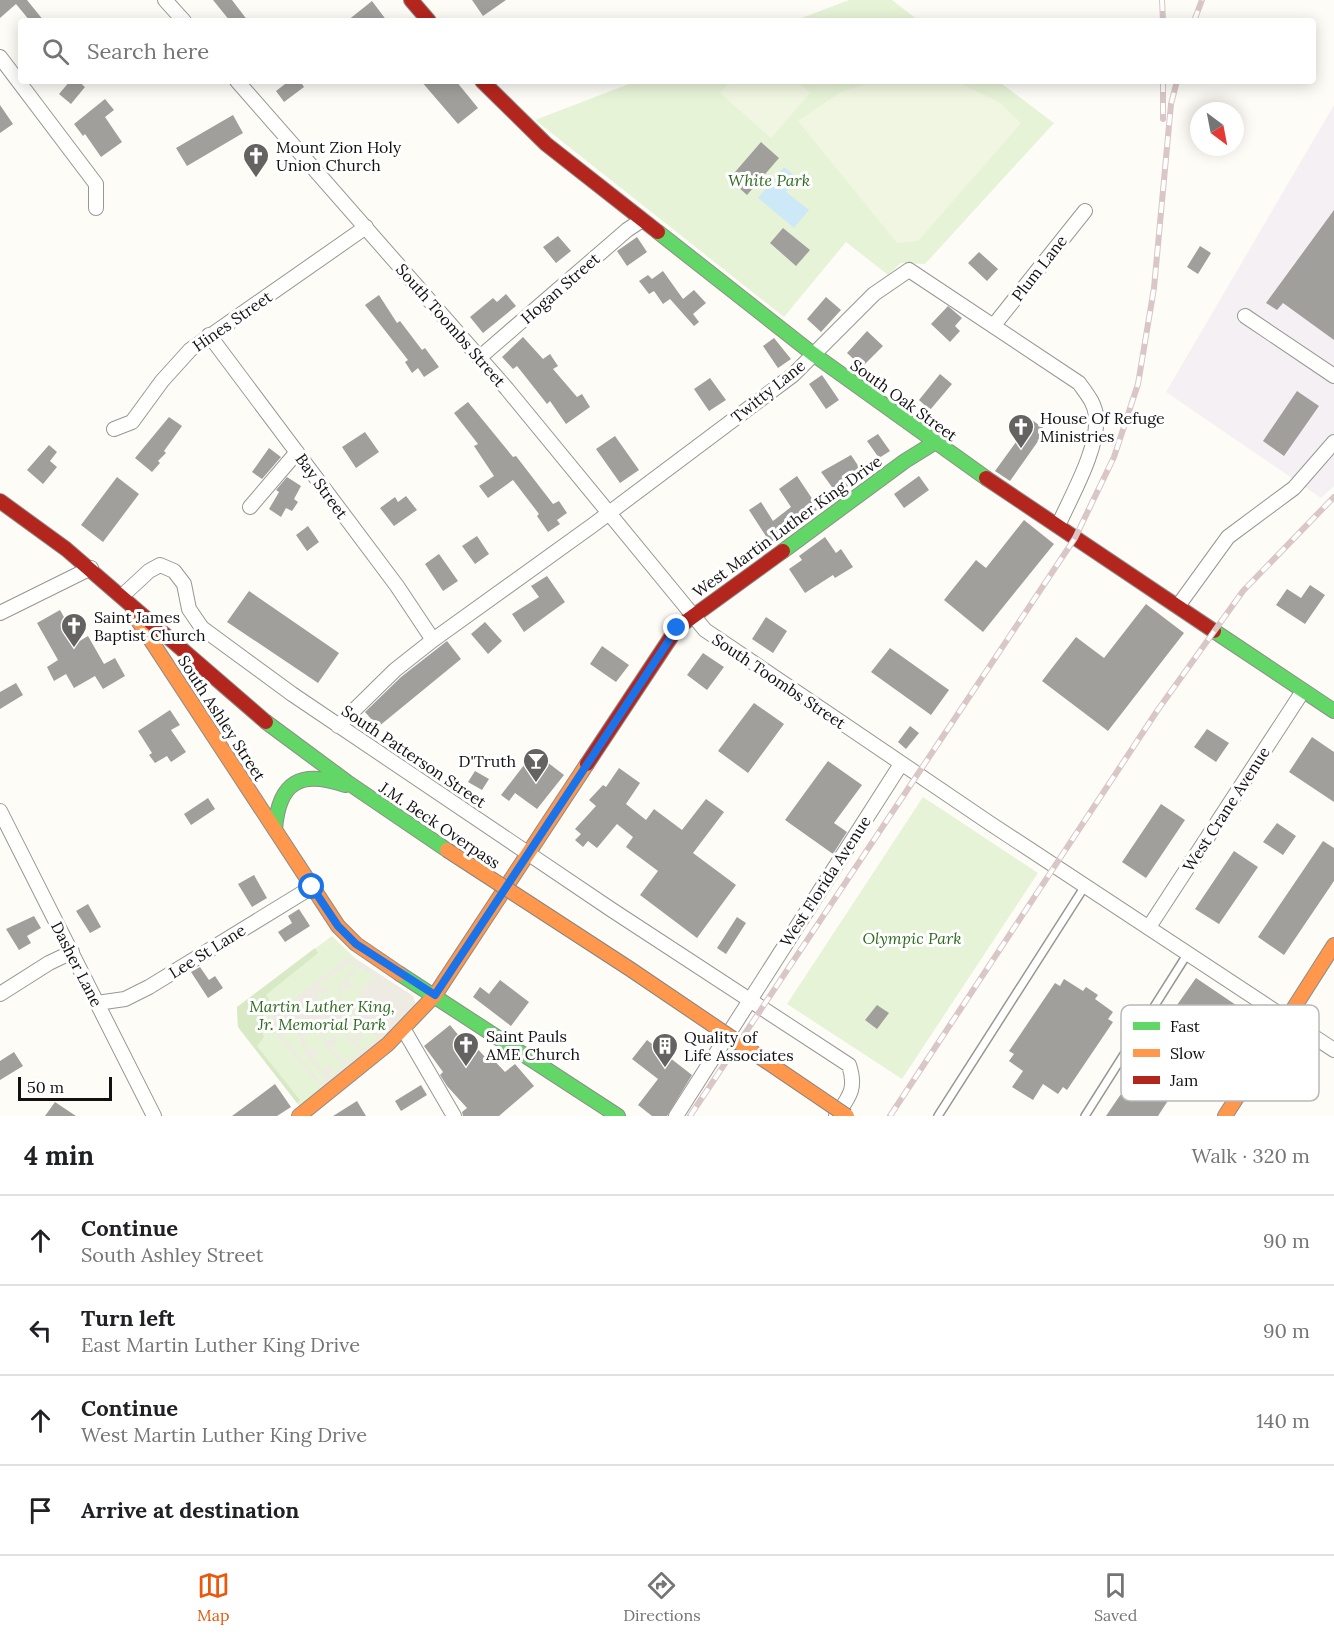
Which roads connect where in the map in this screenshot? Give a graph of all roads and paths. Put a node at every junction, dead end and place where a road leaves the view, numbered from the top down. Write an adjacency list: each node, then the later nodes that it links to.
1 (165, 0): 3 (street)
2 (411, 0): 4 (main road)
3 (181, 18)
4 (426, 18)
5 (0, 57): 6 (street)
6 (18, 81)
7 (20, 84): 10 (street)
8 (240, 84): 13 (street, South Toombs Street)
9 (485, 84): 12 (main road, South Oak Street)
10 (96, 208)
11 (1085, 211): 15 (street, Plum Lane)
12 (642, 220): 17 (main road, South Oak Street); 18 (street, Hogan Street)
13 (366, 227): 16 (street, Hines Street); 18 (street, South Toombs Street)
14 (1245, 316): 19 (street)
15 (994, 325): 17 (street, Twitty Lane); 27 (street, Twitty Lane)
16 (209, 335): 20 (street, Hines Street); 23 (street, Bay Street)
17 (813, 354): 22 (main road, South Oak Street); 26 (street, Twitty Lane)
18 (479, 358): 26 (street, South Toombs Street)
19 (1334, 376)
20 (114, 429)
21 (1334, 442): 30 (street)
22 (934, 443): 27 (main road, South Oak Street); 32 (main road, West Martin Luther King Drive)
23 (297, 452): 25 (street); 33 (street, Bay Street)
24 (0, 501): 28 (main road)
25 (250, 507)
26 (610, 512): 32 (street, South Toombs Street); 33 (street, Twitty Lane)
27 (1058, 526): 30 (main road, South Oak Street)
28 (91, 568): 29 (main road); 31 (street)
29 (122, 596): 36 (street, South Patterson Street); 38 (main road, J.M. Beck Overpass); 40 (main road, South Ashley Street)
30 (1178, 606): 34 (main road, South Oak Street)
31 (0, 613)
32 (692, 615): 37 (street, South Toombs Street); 41 (main road, West Martin Luther King Drive)
33 (433, 640): 36 (street, Twitty Lane)
34 (1303, 691): 35 (main road, South Oak Street); 44 (street, West Crane Avenue)
35 (1334, 711)
36 (338, 726): 41 (street, South Patterson Street)
37 (902, 764): 42 (street, South Toombs Street); 50 (street, West Florida Avenue)
38 (358, 790): 40 (main road, South Ashley Street); 66 (main road, J.M. Beck Overpass, bridge)
39 (0, 811): 46 (street, Dasher Lane)
40 (275, 829): 43 (main road, South Ashley Street)
41 (527, 854): 49 (main road, West Martin Luther King Drive); 50 (street, South Patterson Street)
42 (1085, 886): 44 (street, South Toombs Street); 67 (lane)
43 (312, 887): 49 (main road, South Ashley Street); 51 (street, Lee St Lane)
44 (1149, 927): 47 (street, South Toombs Street)
45 (1334, 945): 54 (main road)
46 (72, 952): 48 (street); 51 (street, Dasher Lane)
47 (1188, 953): 52 (lane); 53 (street, South Toombs Street)
48 (0, 994)
49 (435, 995): 55 (main road, West Martin Luther King Drive); 63 (main road, South Ashley Street)
50 (749, 999): 64 (street, West Florida Avenue); 65 (street, South Patterson Street)
51 (97, 1003): 60 (street, Dasher Lane)
52 (1155, 1005)
53 (1268, 1005)
54 (1295, 1005)
55 (404, 1030): 61 (main road, West Martin Luther King Drive); 62 (street)
56 (1319, 1039): 57 (street, South Toombs Street)
57 (1334, 1050)
58 (1121, 1059): 68 (lane)
59 (1234, 1101): 69 (main road)
60 (154, 1116)
61 (299, 1116)
62 (454, 1116)
63 (618, 1116)
64 (676, 1116)
65 (836, 1116)
66 (847, 1116)
67 (938, 1116)
68 (1085, 1116)
69 (1225, 1116)

